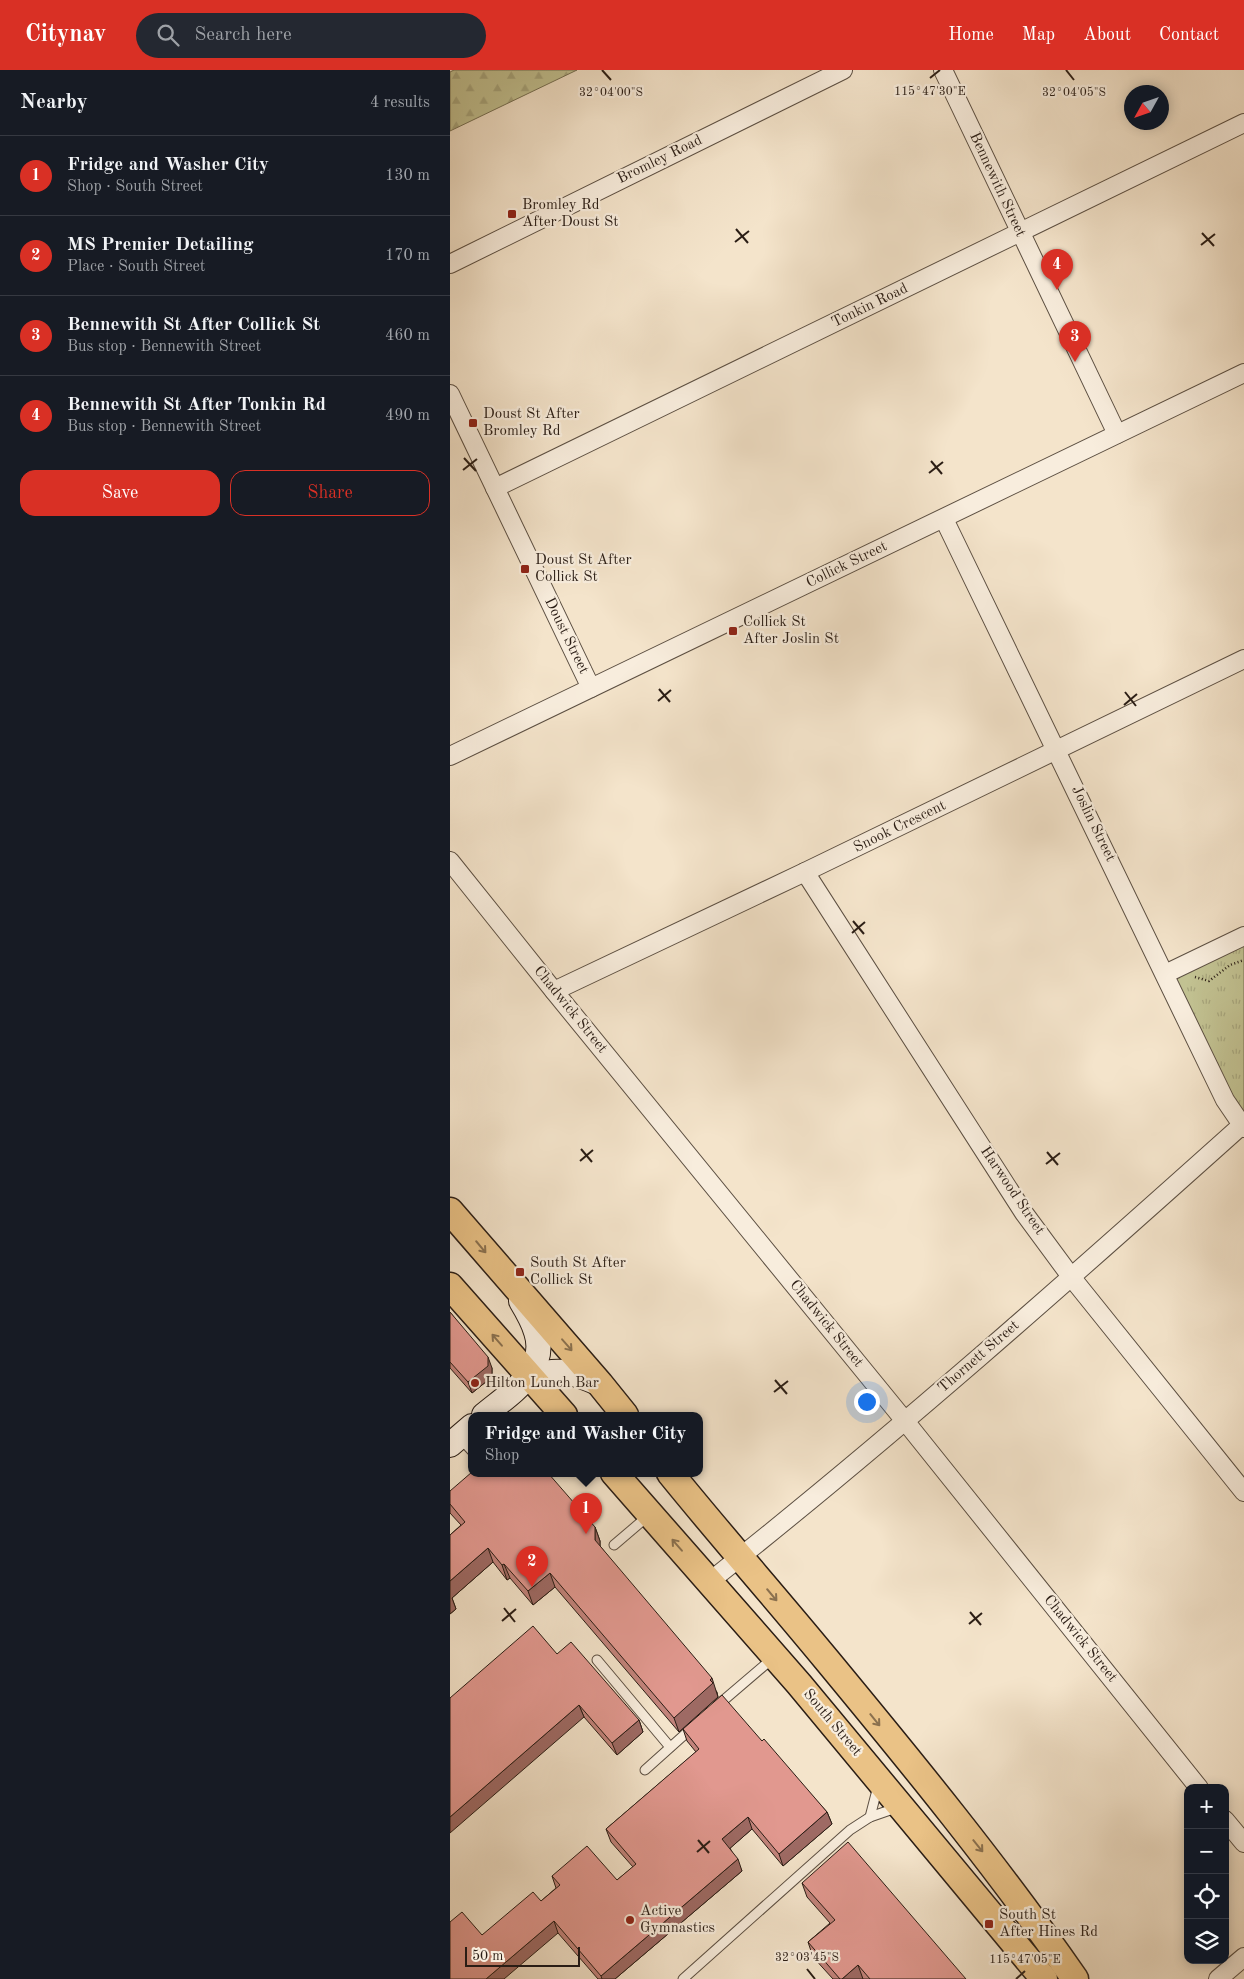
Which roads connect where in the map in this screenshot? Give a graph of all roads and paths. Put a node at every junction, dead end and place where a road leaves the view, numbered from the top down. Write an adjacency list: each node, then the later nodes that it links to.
1 (843, 70): 5 (street, Bromley Road)
2 (943, 70): 4 (street, Bennewith Street)
3 (1244, 123): 4 (street, Tonkin Road)
4 (1020, 233): 8 (street, Bennewith Street); 9 (street, Tonkin Road)
5 (450, 264)
6 (1244, 373): 8 (street, Collick Street)
7 (450, 394): 9 (street, Doust Street)
8 (1117, 434): 10 (street, Collick Street)
9 (495, 488): 12 (street, Doust Street)
10 (944, 519): 12 (street, Collick Street); 13 (street, Joslin Street)
11 (1244, 659): 13 (street, Snook Crescent)
12 (592, 688): 14 (street, Collick Street)
13 (1057, 751): 16 (street, Snook Crescent); 20 (street, Joslin Street)
14 (450, 756)
15 (450, 861): 21 (street, Chadwick Street)
16 (805, 872): 21 (street, Snook Crescent); 24 (street, Harwood Street)
17 (1244, 936): 19 (street)
18 (1244, 960): 19 (path)
19 (1184, 965): 20 (street)
20 (1165, 974): 22 (street, Joslin Street)
21 (554, 991): 32 (street, Chadwick Street)
22 (1243, 1126): 24 (street, Thornett Street)
23 (450, 1211): 25 (main road, one-way to 25)
24 (1072, 1278): 32 (street, Thornett Street); 35 (street, Harwood Street)
25 (511, 1283): 27 (street); 28 (main road, one-way to 28)
26 (450, 1286): 27 (main road, one-way to 26)
27 (529, 1376): 28 (street); 29 (street); 30 (main road)
28 (600, 1384): 31 (main road)
29 (487, 1412)
30 (561, 1412)
31 (623, 1412)
32 (905, 1421): 38 (street, Thornett Street); 50 (street, Chadwick Street)
33 (618, 1477): 36 (main road, South Street)
34 (673, 1477): 38 (main road)
35 (1244, 1492)
36 (650, 1514): 37 (lane); 39 (main road, South Street, one-way to 36)
37 (614, 1545)
38 (740, 1557): 39 (street, Thornett Street); 41 (main road, one-way to 41)
39 (709, 1582): 40 (main road, South Street)
40 (775, 1656): 43 (main road, South Street); 44 (lane)
41 (826, 1659): 43 (main road); 47 (main road, one-way to 47)
42 (596, 1660): 46 (lane)
43 (799, 1684): 49 (main road, South Street)
44 (713, 1709)
45 (699, 1722): 46 (lane)
46 (670, 1747): 48 (lane)
47 (898, 1748): 51 (main road); 58 (main road, one-way to 58)
48 (644, 1770)
49 (880, 1781): 51 (main road, South Street); 52 (lane)
50 (1196, 1784)
51 (899, 1804): 52 (lane); 57 (main road, South Street)
52 (870, 1817): 56 (lane)
53 (1229, 1825): 54 (street)
54 (1244, 1844)
55 (1244, 1957): 59 (street)
56 (683, 1979)
57 (1044, 1979)
58 (1075, 1979)
59 (1218, 1979)

